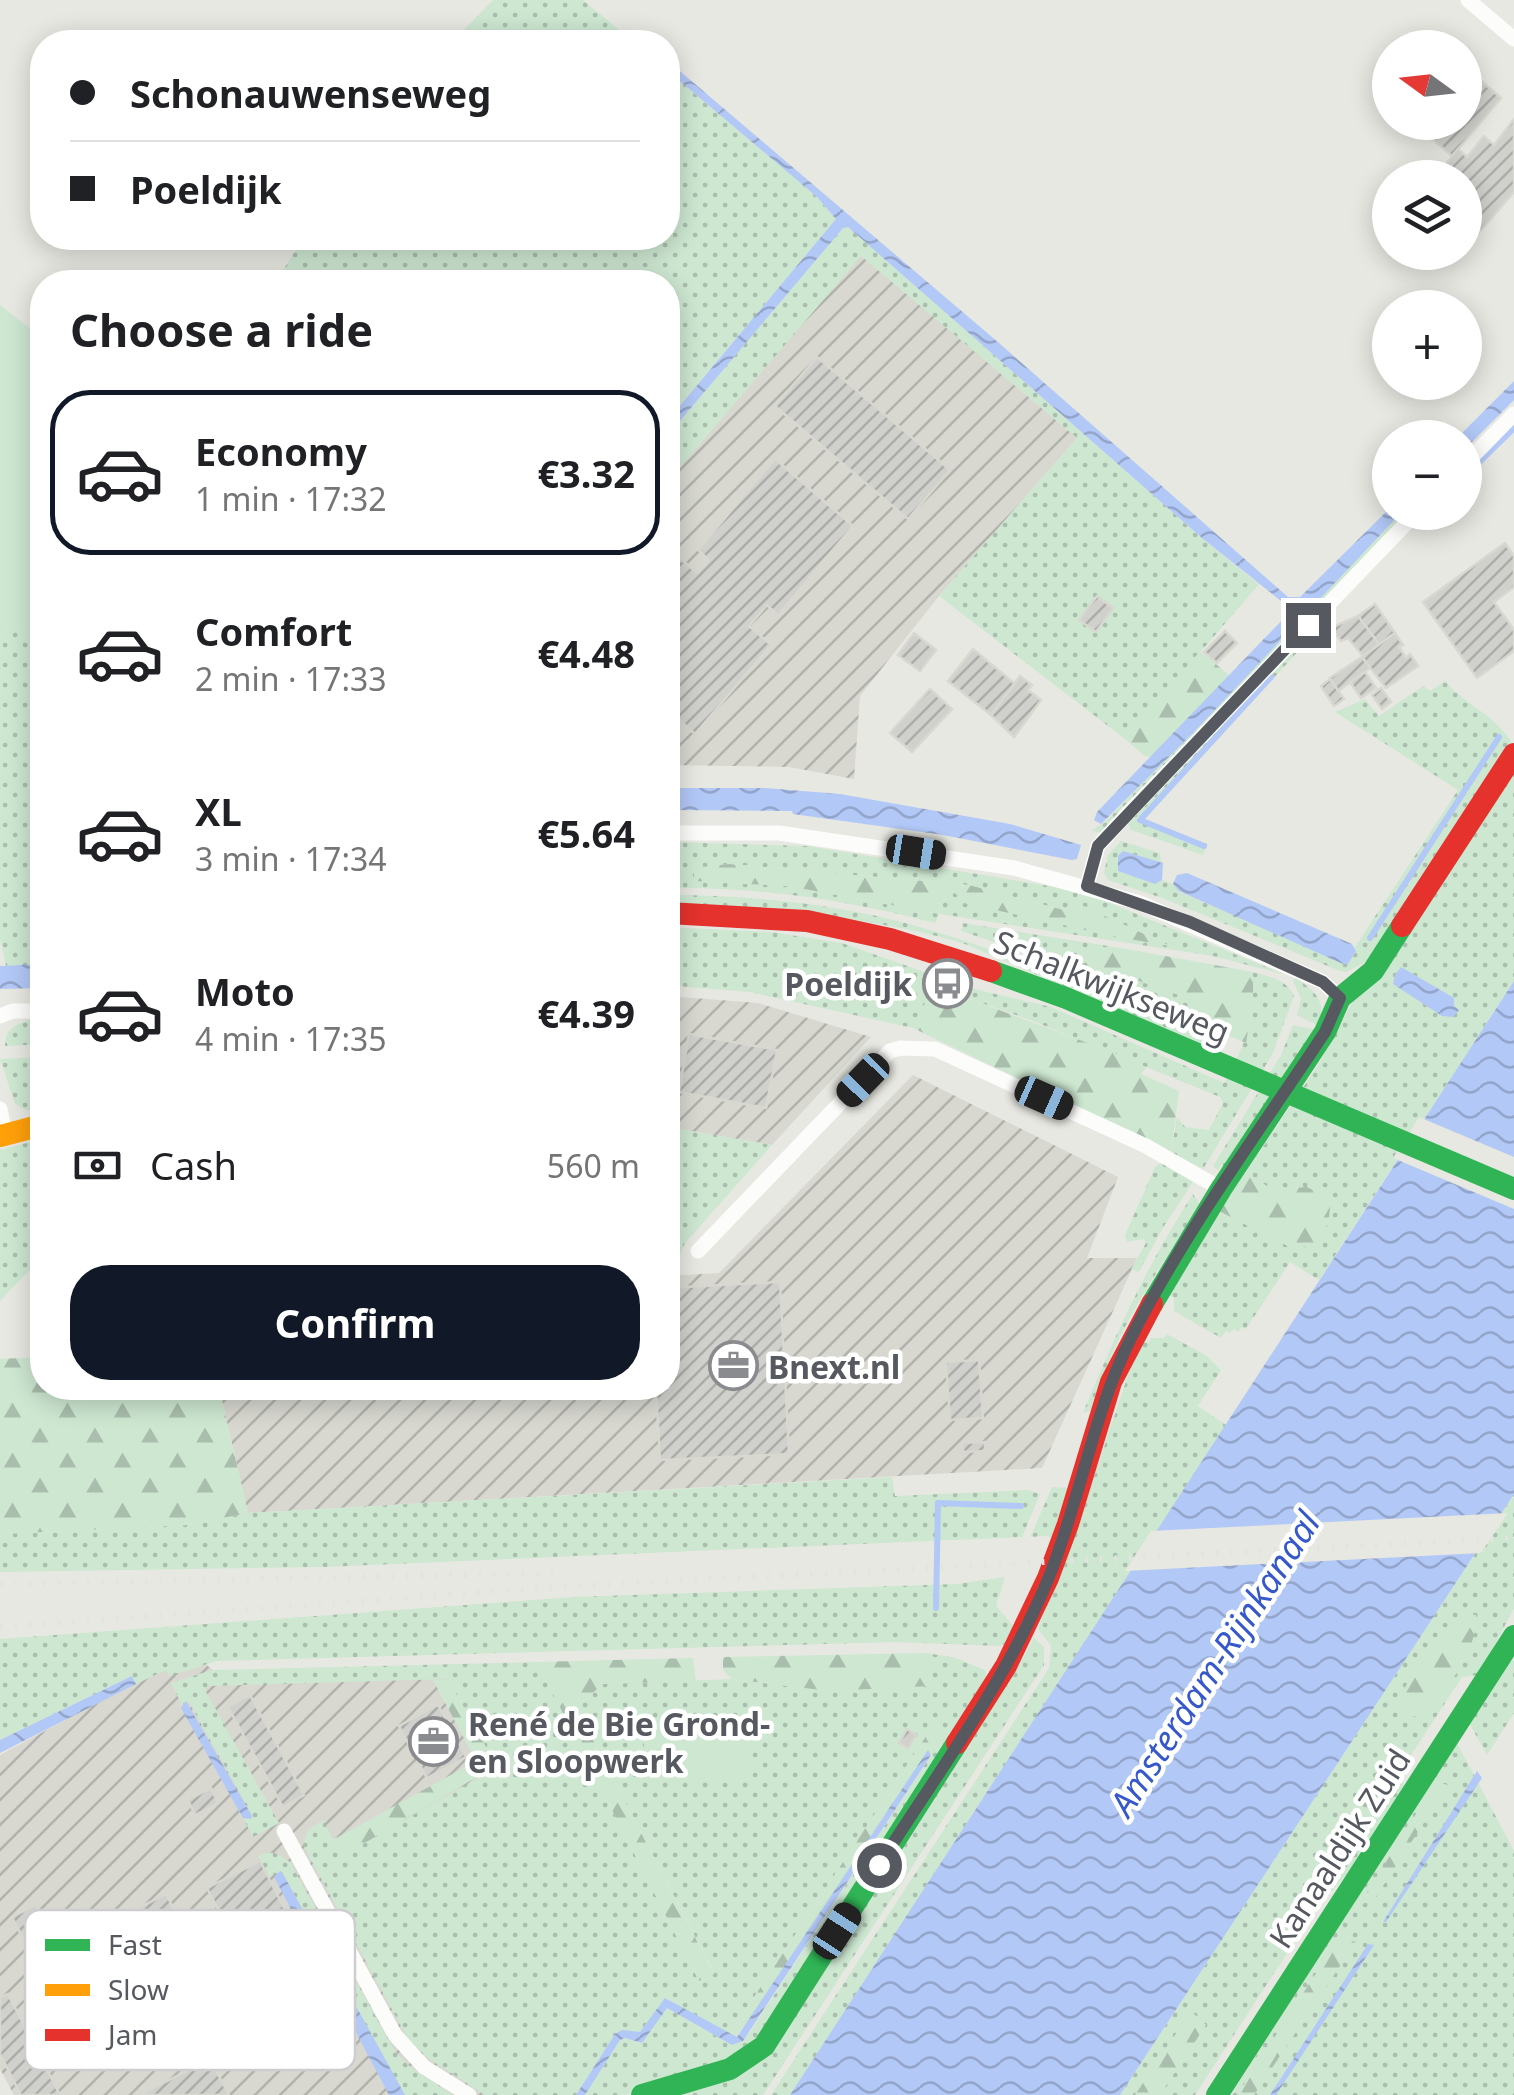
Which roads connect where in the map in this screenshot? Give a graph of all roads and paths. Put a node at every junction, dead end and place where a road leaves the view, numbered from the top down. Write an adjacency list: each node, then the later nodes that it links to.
1 (1468, 0): 2 (street)
2 (1514, 39)
3 (1514, 414): 4 (street)
4 (1482, 447)
5 (1400, 530): 8 (street)
6 (1514, 754): 10 (street)
7 (680, 833): 8 (street)
8 (1087, 886): 10 (street)
9 (680, 914): 17 (street, Schalkwijkseweg)
10 (1340, 998): 16 (street)
11 (30, 1011): 12 (street)
12 (0, 1016)
13 (0, 1109): 15 (street)
14 (30, 1128): 15 (street)
15 (2, 1135)
16 (1221, 1189): 18 (street); 24 (street)
17 (1514, 1189)
18 (698, 1250)
19 (1513, 1638): 25 (street, Kanaaldijk Zuid)
20 (284, 1831): 21 (street)
21 (326, 1910)
22 (355, 1963): 23 (street)
23 (469, 2095)
24 (642, 2095)
25 (1217, 2095)

